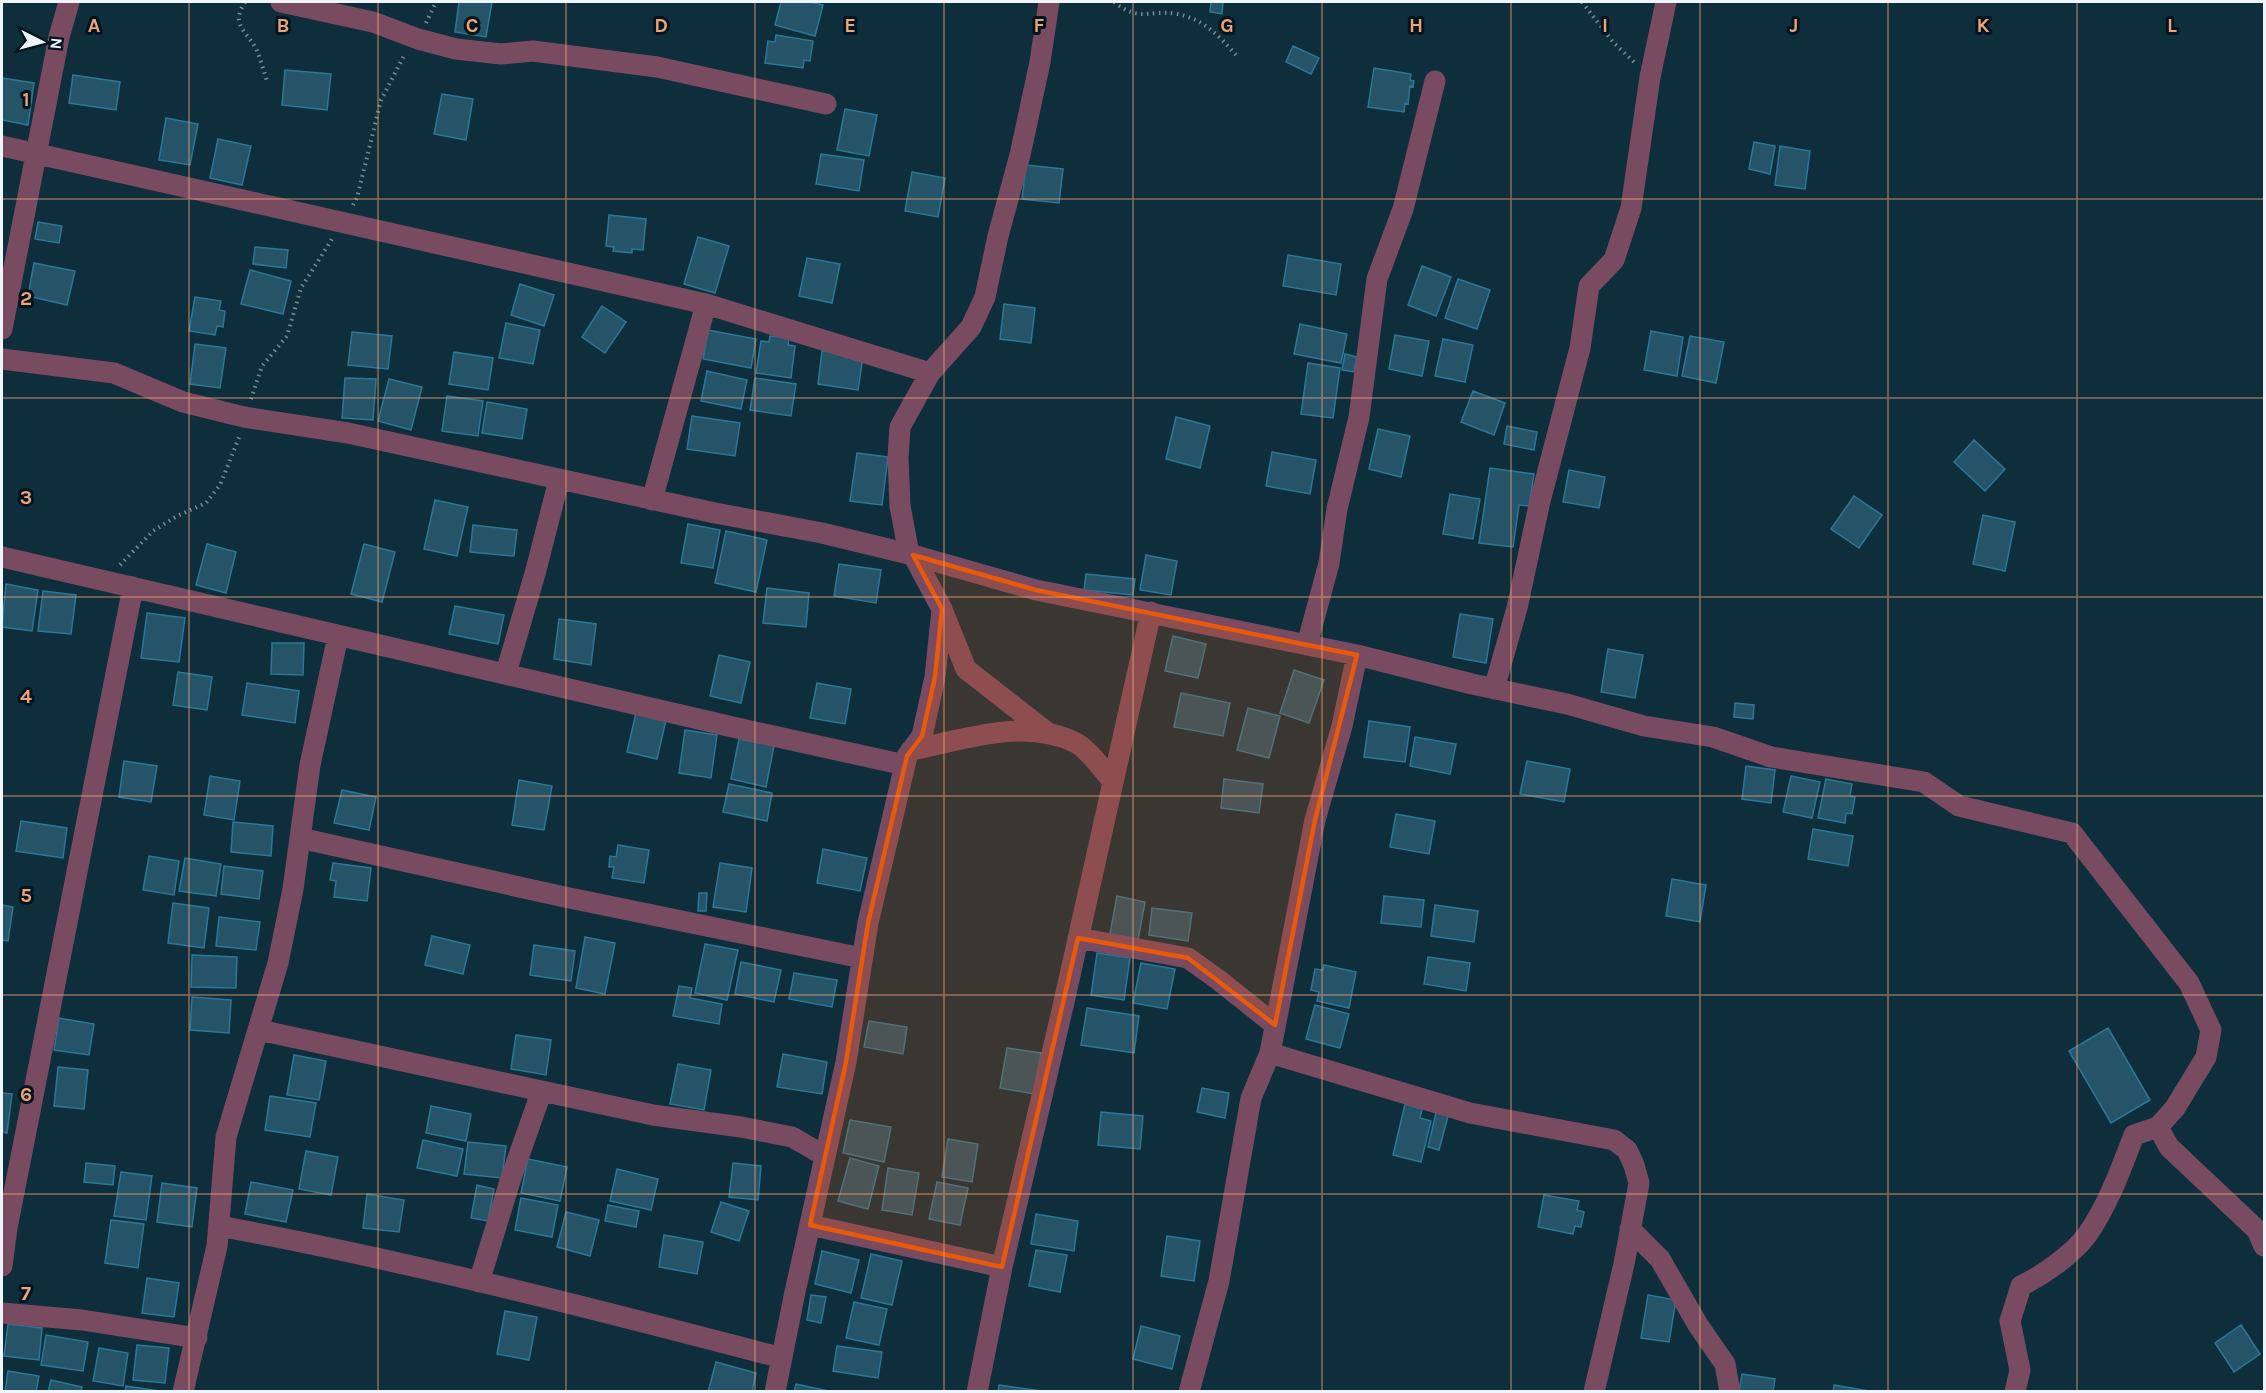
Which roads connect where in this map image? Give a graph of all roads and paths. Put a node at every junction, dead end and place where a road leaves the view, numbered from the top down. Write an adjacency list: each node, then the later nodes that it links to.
1 (69, 2): 16 (street)
2 (245, 2): 12 (path)
3 (281, 2): 9 (street)
4 (436, 2): 9 (path)
5 (1049, 2): 21 (street)
6 (1114, 2): 10 (path)
7 (1582, 2): 11 (path)
8 (1666, 2): 11 (street)
9 (418, 39): 14 (street); 17 (path)
10 (1237, 56)
11 (1650, 77): 35 (street)
12 (267, 81)
13 (1435, 81): 32 (street)
14 (826, 104)
15 (2, 146): 16 (street)
16 (35, 154): 17 (street); 19 (street)
17 (343, 222): 18 (street); 22 (path)
18 (706, 304): 21 (street); 24 (street)
19 (2, 329)
20 (2, 359): 22 (street)
21 (930, 373): 25 (street)
22 (244, 417): 23 (street); 27 (path)
23 (559, 480): 24 (street); 34 (street)
24 (652, 500): 25 (street)
25 (911, 554): 29 (street); 30 (street)
26 (2, 557): 27 (street)
27 (105, 580): 28 (street)
28 (133, 587): 31 (street); 52 (street)
29 (942, 609): 36 (street); 37 (street)
30 (1151, 612): 32 (street); 38 (street)
31 (338, 636): 34 (street); 39 (street)
32 (1307, 645): 33 (street)
33 (1357, 655): 35 (street); 42 (street)
34 (506, 674): 37 (street)
35 (1494, 689): 46 (street)
36 (1049, 734): 37 (street); 38 (street)
37 (908, 758): 41 (street)
38 (1112, 780): 40 (street)
39 (300, 838): 41 (street); 43 (street)
40 (1078, 938): 42 (street); 53 (street)
41 (862, 958): 47 (street)
42 (1275, 1025): 44 (street)
43 (259, 1030): 45 (street); 49 (street)
44 (1270, 1053): 50 (street); 61 (street)
45 (541, 1092): 47 (street); 54 (street)
46 (2158, 1127): 51 (street); 64 (street)
47 (825, 1156): 48 (street)
48 (810, 1225): 53 (street); 57 (street)
49 (219, 1226): 54 (street); 56 (street)
50 (1630, 1229): 62 (street); 63 (street)
51 (2265, 1246)
52 (2, 1266)
53 (1002, 1267): 60 (street)
54 (479, 1282): 57 (street)
55 (2, 1313): 56 (street)
56 (197, 1338): 58 (street)
57 (782, 1358): 59 (street)
58 (183, 1392)
59 (776, 1392)
60 (977, 1392)
61 (1189, 1392)
62 (1594, 1392)
63 (1730, 1392)
64 (2014, 1392)

